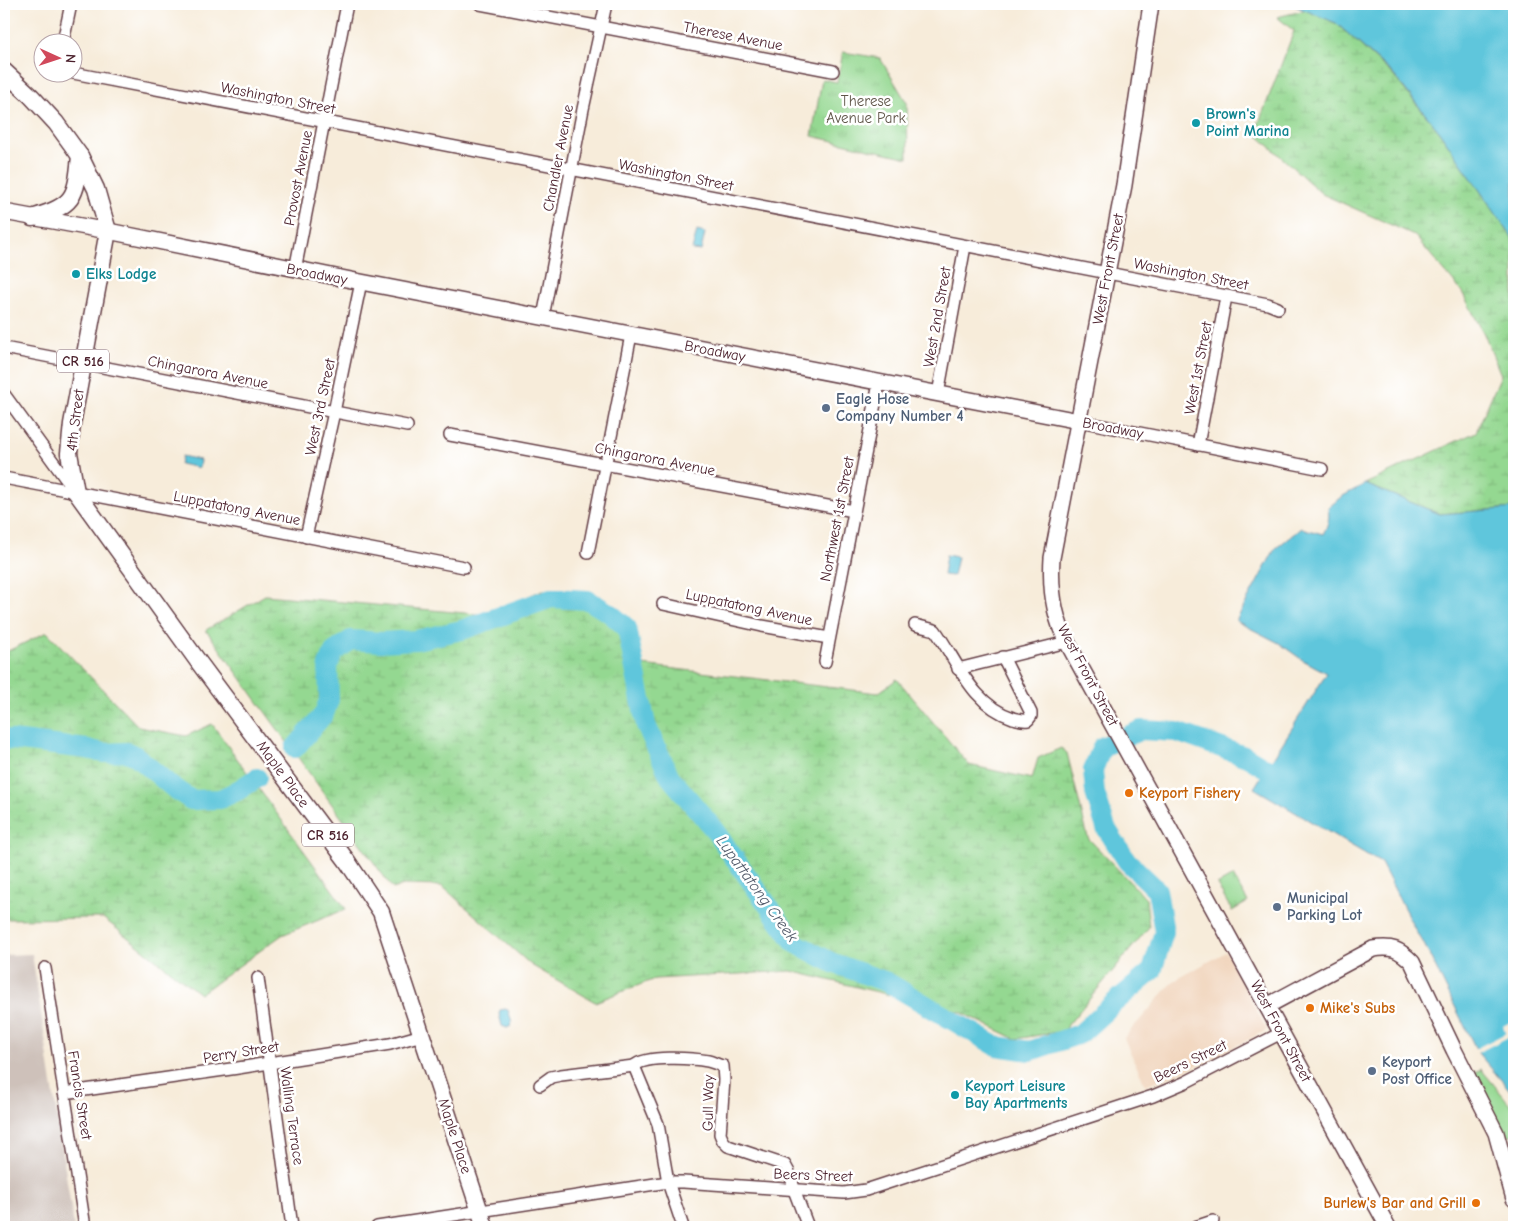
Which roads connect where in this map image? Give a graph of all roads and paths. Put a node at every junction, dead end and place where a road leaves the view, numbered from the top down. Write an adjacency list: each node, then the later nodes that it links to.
1 (71, 4): 7 (street)
2 (347, 4): 11 (street, Provost Avenue)
3 (480, 4): 6 (street, Therese Avenue)
4 (606, 4): 6 (street, Chandler Avenue)
5 (1150, 4): 19 (main road, West Front Street)
6 (600, 26): 9 (street, Therese Avenue); 13 (street, Chandler Avenue)
7 (65, 32)
8 (4, 71): 12 (main road, CR 516)
9 (833, 71)
10 (82, 75): 11 (street, Washington Street)
11 (324, 122): 13 (street, Washington Street); 18 (street, Provost Avenue)
12 (80, 156): 15 (main road); 16 (main road, CR 516)
13 (572, 170): 17 (street, Washington Street); 23 (street, Chandler Avenue)
14 (4, 212): 15 (main road, Broadway)
15 (32, 218): 16 (main road, Broadway)
16 (108, 231): 18 (main road, Broadway); 26 (main road, 4th Street / CR 516)
17 (965, 246): 19 (street, Washington Street); 29 (street, West 2nd Street)
18 (295, 270): 20 (main road, Broadway)
19 (1108, 274): 21 (street, Washington Street); 31 (main road, West Front Street)
20 (361, 282): 23 (main road, Broadway); 30 (street, West 3rd Street)
21 (1226, 297): 22 (street, Washington Street); 34 (street, West 1st Street)
22 (1278, 308)
23 (543, 317): 24 (main road, Broadway)
24 (631, 335): 27 (main road, Broadway); 35 (street)
25 (4, 348): 26 (street, Chingarora Avenue)
26 (82, 363): 30 (street, Chingarora Avenue); 38 (main road, 4th Street / CR 516)
27 (879, 383): 29 (main road, Broadway); 39 (street, Northwest 1st Street)
28 (4, 394): 38 (street, Maple Place)
29 (938, 394): 31 (main road, Broadway)
30 (334, 412): 32 (street, Chingarora Avenue); 40 (street, West 3rd Street)
31 (1079, 421): 34 (street, Broadway); 46 (main road, West Front Street)
32 (407, 426)
33 (450, 435): 35 (street, Chingarora Avenue)
34 (1198, 445): 36 (street, Broadway)
35 (605, 465): 39 (street, Chingarora Avenue); 41 (street)
36 (1322, 469)
37 (4, 478): 38 (street, Luppatatong Avenue)
38 (76, 492): 40 (street, Luppatatong Avenue); 54 (main road, Maple Place / CR 516)
39 (854, 511): 45 (street, Northwest 1st Street)
40 (306, 537): 42 (street, Luppatatong Avenue)
41 (588, 552)
42 (464, 567)
43 (664, 604): 45 (street, Luppatatong Avenue)
44 (915, 625): 49 (street)
45 (829, 638): 48 (street, Northwest 1st Street)
46 (1067, 642): 47 (street); 52 (main road, West Front Street)
47 (1003, 657): 49 (street); 49 (street)
48 (825, 662)
49 (958, 669)
50 (45, 968): 58 (street, Francis Street)
51 (258, 978): 55 (street, Walling Terrace)
52 (1267, 1006): 53 (main road, West Front Street); 61 (main road)
53 (1281, 1033): 60 (street, Beers Street); 71 (main road, West Front Street)
54 (422, 1035): 55 (street, Perry Street); 62 (main road, Maple Place / CR 516)
55 (270, 1063): 58 (street, Perry Street); 65 (street, Walling Terrace)
56 (634, 1066): 57 (street); 59 (street); 60 (street, Gull Way)
57 (540, 1085)
58 (64, 1094): 64 (street, Francis Street)
59 (668, 1182): 60 (street, Beers Street); 62 (street, Beers Street); 68 (street)
60 (794, 1190): 69 (street)
61 (1514, 1199)
62 (480, 1211): 66 (street, Beers Street); 67 (main road, Maple Place / CR 516)
63 (1213, 1221): 70 (street)
64 (84, 1227)
65 (292, 1227)
66 (377, 1227)
67 (485, 1227)
68 (683, 1227)
69 (808, 1227)
70 (1195, 1227)
71 (1388, 1227)

